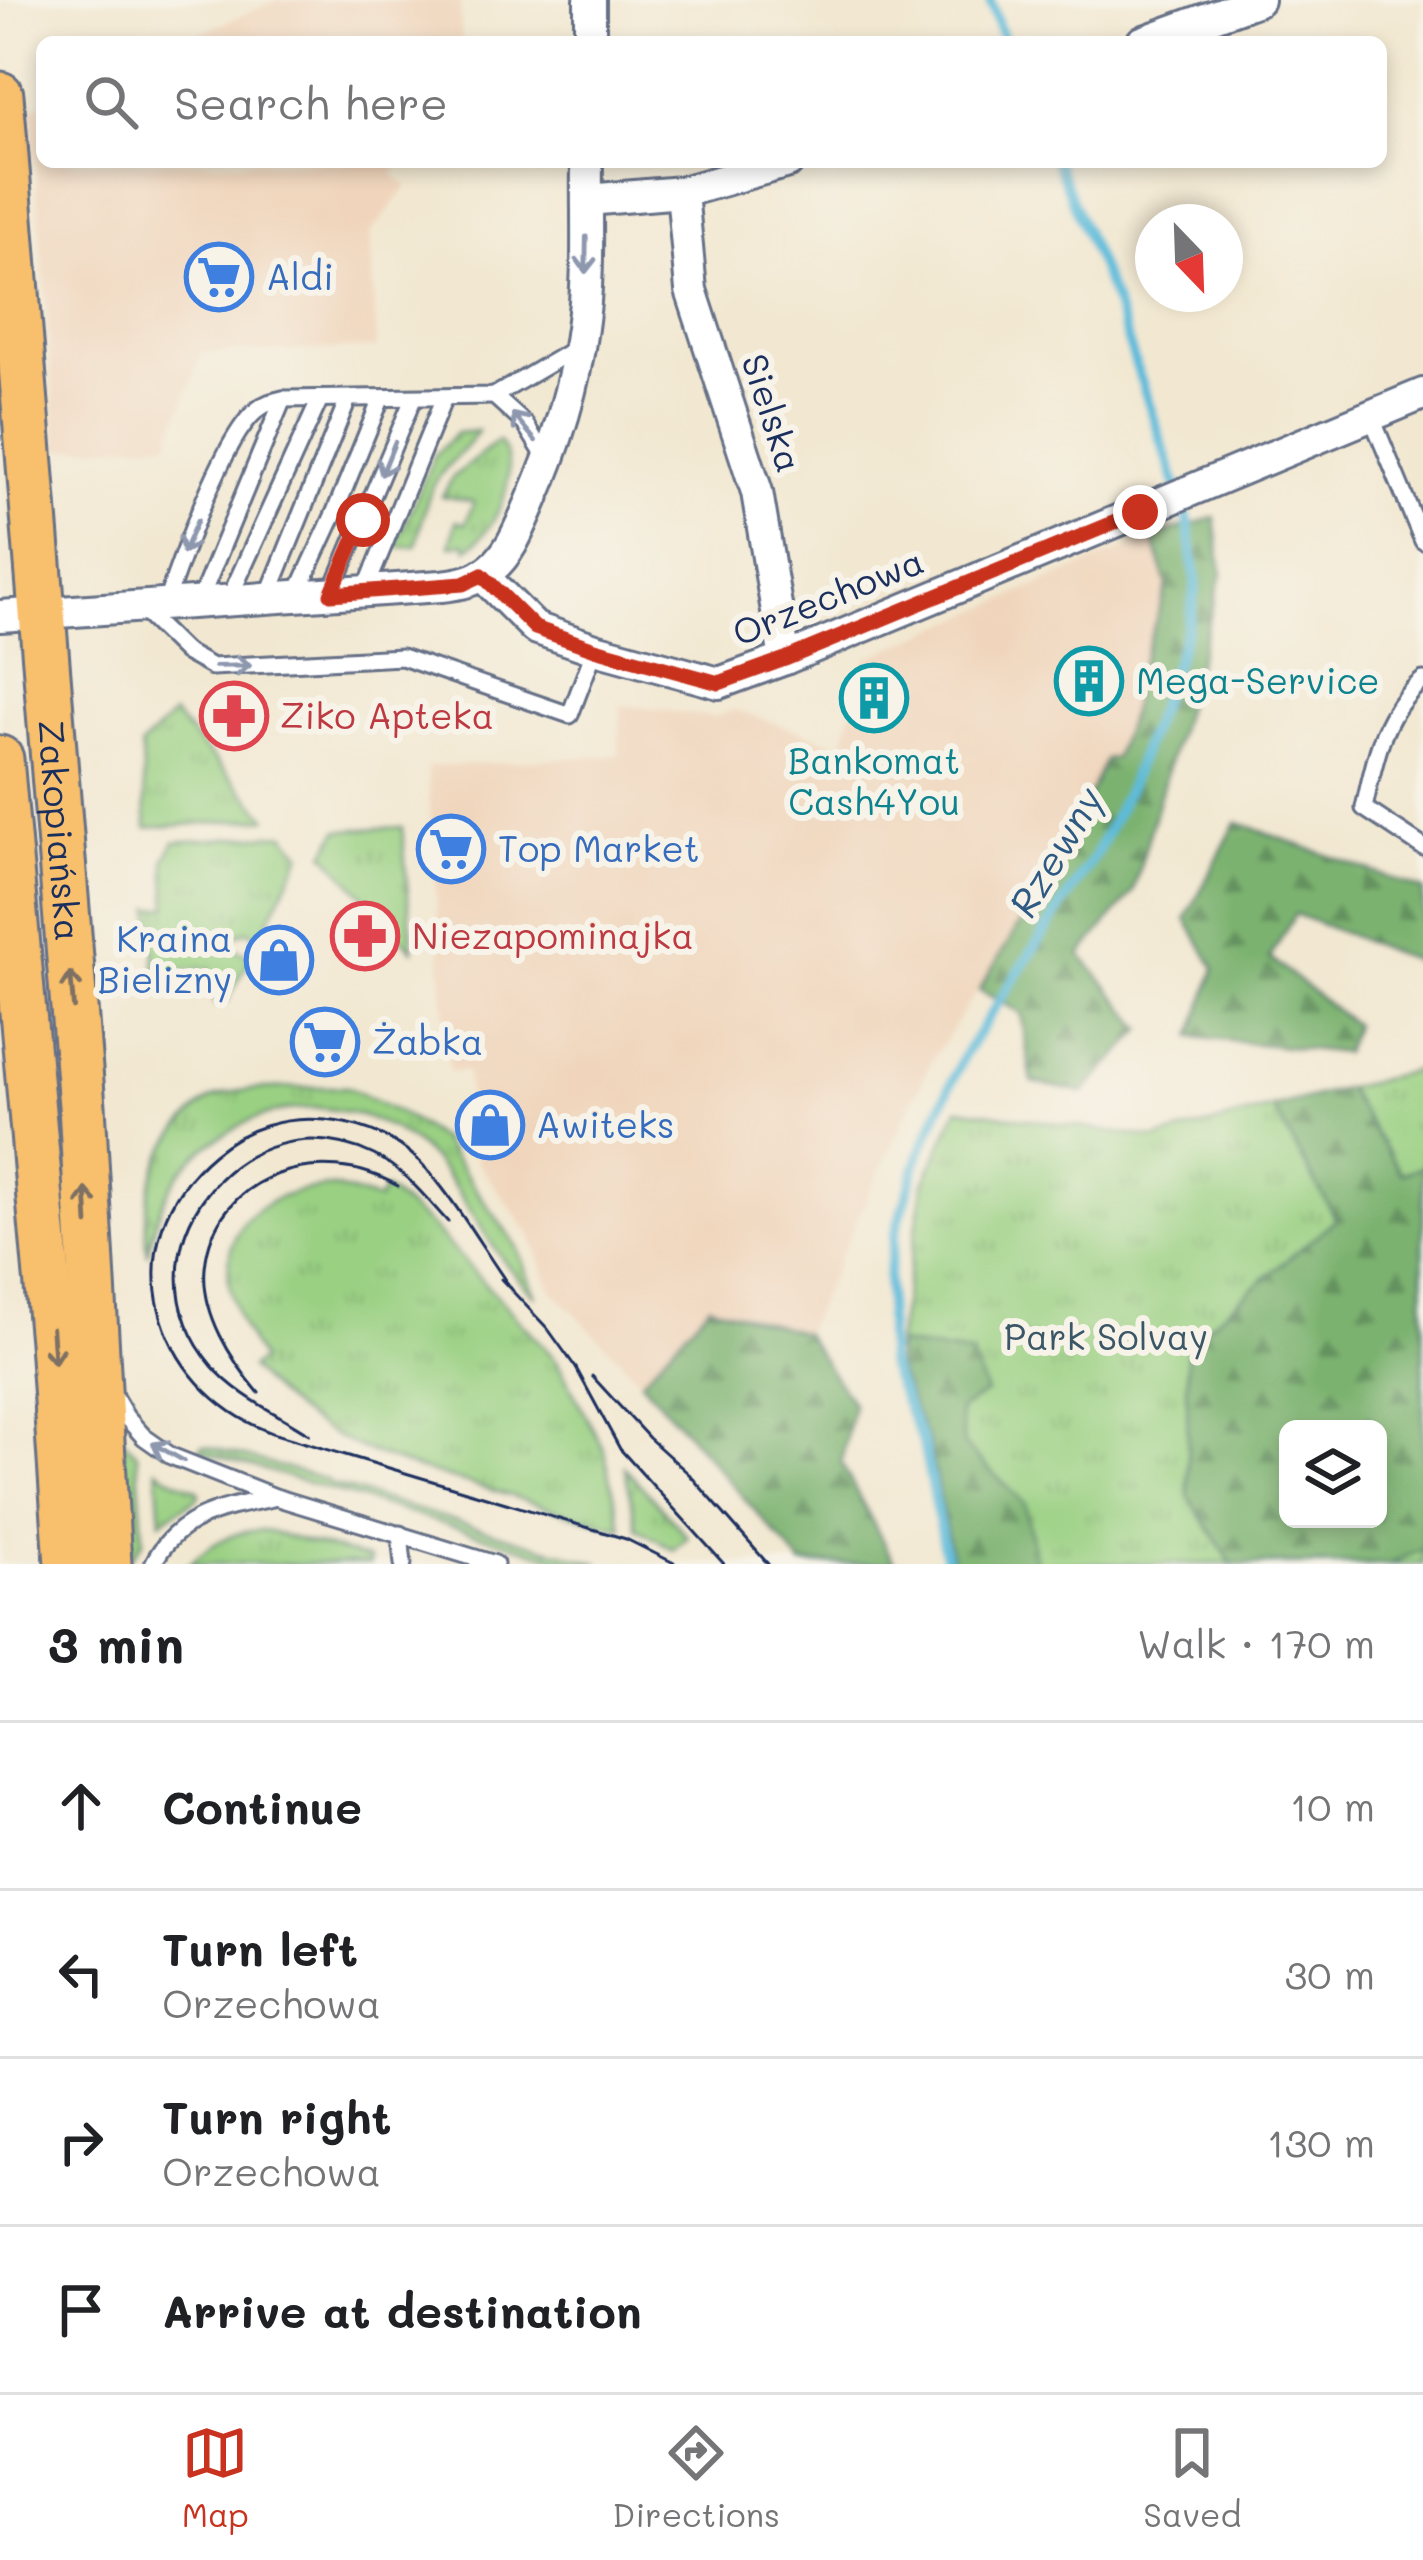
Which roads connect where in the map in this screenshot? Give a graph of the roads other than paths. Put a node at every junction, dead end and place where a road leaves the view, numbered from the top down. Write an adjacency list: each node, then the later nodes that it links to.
1 (590, 0): 3 (street)
2 (1258, 0): 4 (street)
3 (590, 36)
4 (1159, 36)
5 (0, 95): 28 (main road, Zakopiańska)
6 (587, 168): 9 (street)
7 (767, 168): 8 (street)
8 (682, 192): 9 (street); 30 (street, Sielska)
9 (586, 200): 10 (street, one-way to 10)
10 (579, 347): 12 (lane); 20 (street)
11 (1423, 394): 19 (street, Orzechowa)
12 (494, 396): 14 (lane); 20 (lane, one-way to 12)
13 (381, 398): 16 (lane); 17 (lane); 25 (lane)
14 (444, 398): 17 (lane); 23 (lane)
15 (320, 399): 16 (lane); 18 (lane); 26 (lane)
16 (348, 399): 25 (lane)
17 (413, 399): 24 (lane, one-way to 24)
18 (283, 400): 26 (lane); 27 (lane, one-way to 27)
19 (1371, 416): 21 (lane); 30 (street, Orzechowa)
20 (549, 462): 22 (street)
21 (1423, 541)
22 (482, 575): 23 (street); 29 (street, Orzechowa)
23 (364, 591): 24 (street)
24 (331, 594): 25 (street)
25 (282, 598): 26 (street)
26 (213, 602): 27 (street)
27 (152, 606): 28 (street); 29 (lane, one-way to 29)
28 (20, 614): 34 (main road, Zakopiańska, one-way to 28)
29 (595, 649): 30 (street, Orzechowa)
30 (785, 659)
31 (1423, 680): 33 (lane)
32 (0, 759): 37 (main road, Zakopiańska, one-way to 37)
33 (1423, 847)
34 (95, 1365): 35 (lane, one-way to 34); 38 (main road, Zakopiańska)
35 (275, 1497): 36 (lane); 39 (lane)
36 (400, 1534): 40 (lane); 41 (lane)
37 (68, 1564)
38 (108, 1564)
39 (153, 1564)
40 (403, 1564)
41 (495, 1564)

